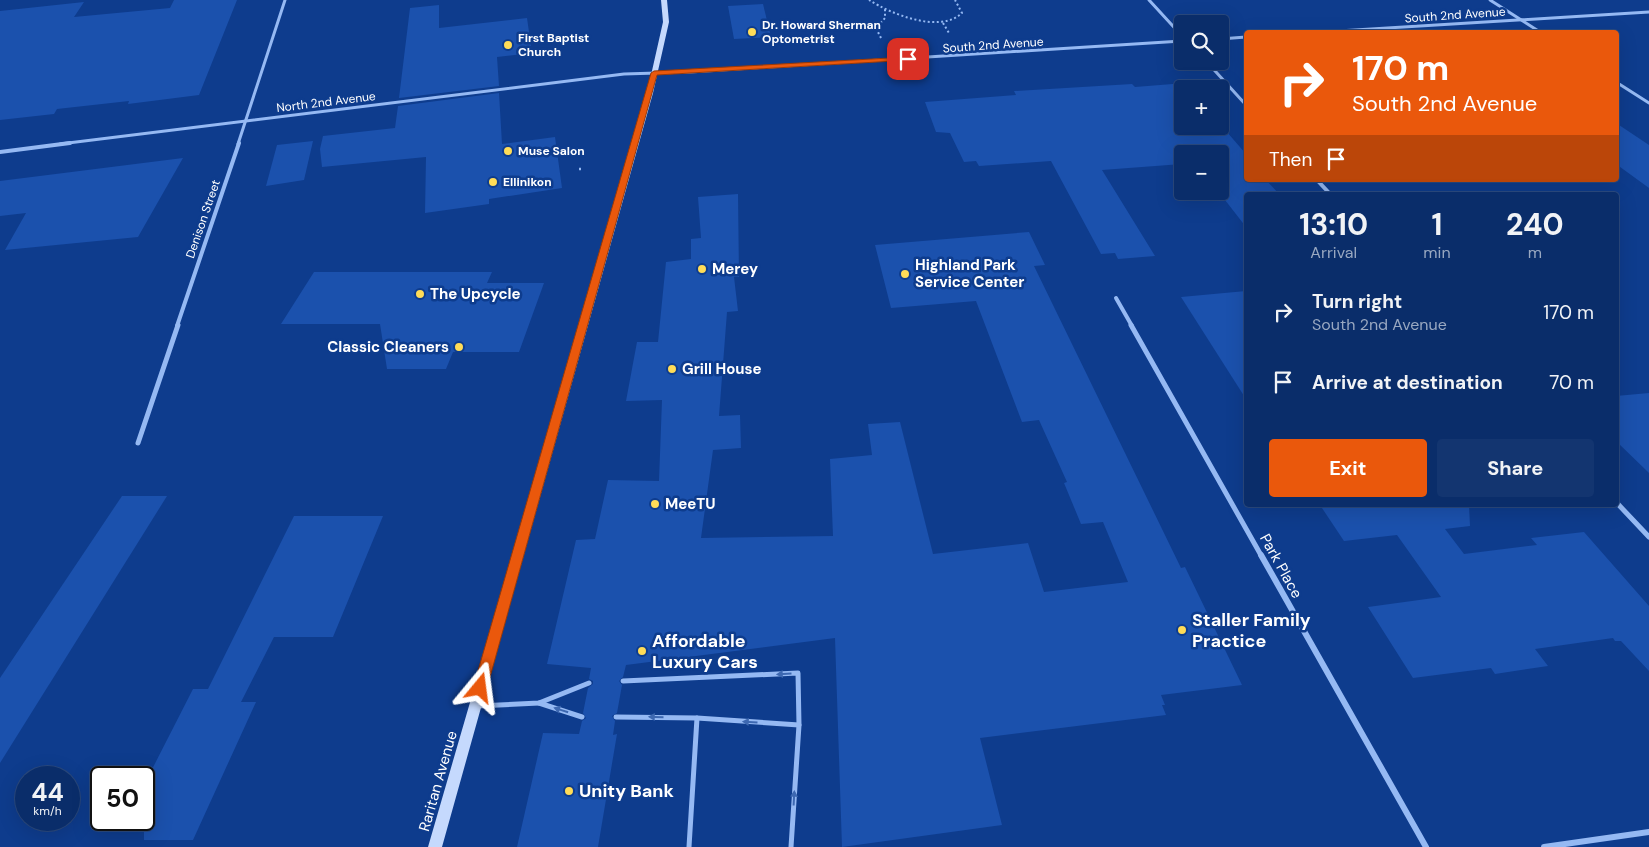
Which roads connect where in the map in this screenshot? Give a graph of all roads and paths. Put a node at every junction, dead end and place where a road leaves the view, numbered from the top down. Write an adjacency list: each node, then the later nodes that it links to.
1 (285, 0): 24 (street, Denison Street)
2 (664, 0): 20 (main road, Raritan Avenue)
3 (869, 0): 7 (path)
4 (956, 0): 10 (path)
5 (1149, 0): 11 (street)
6 (1490, 0): 9 (street)
7 (885, 8): 10 (path); 17 (path)
8 (1649, 12): 9 (street, South 2nd Avenue)
9 (1521, 20): 12 (street, South 2nd Avenue); 13 (street)
10 (944, 23): 14 (path)
11 (1174, 27)
12 (1355, 30)
13 (1537, 30)
14 (951, 37)
15 (1244, 37): 16 (street)
16 (1229, 38)
17 (882, 41)
18 (1174, 42): 20 (street, South 2nd Avenue)
19 (1214, 70): 22 (street)
20 (654, 73): 24 (street, North 2nd Avenue); 35 (main road, Raritan Avenue)
21 (1619, 84): 23 (street)
22 (1244, 103)
23 (1649, 103)
24 (246, 122): 25 (street, North 2nd Avenue); 29 (street, Denison Street)
25 (0, 152)
26 (1318, 182): 27 (street)
27 (1327, 192)
28 (1116, 298): 44 (street, Park Place)
29 (138, 443)
30 (1619, 505): 31 (street)
31 (1649, 537)
32 (622, 681): 39 (lane, one-way to 32)
33 (588, 683): 34 (lane)
34 (539, 703): 35 (lane); 37 (lane, one-way to 34)
35 (475, 706): 41 (main road, Raritan Avenue)
36 (616, 716): 38 (lane, one-way to 36)
37 (582, 717)
38 (697, 718): 39 (lane, one-way to 38); 42 (lane)
39 (798, 725): 43 (lane, one-way to 39)
40 (1649, 832): 45 (street)
41 (435, 847)
42 (689, 847)
43 (791, 847)
44 (1426, 847)
45 (1544, 847)

